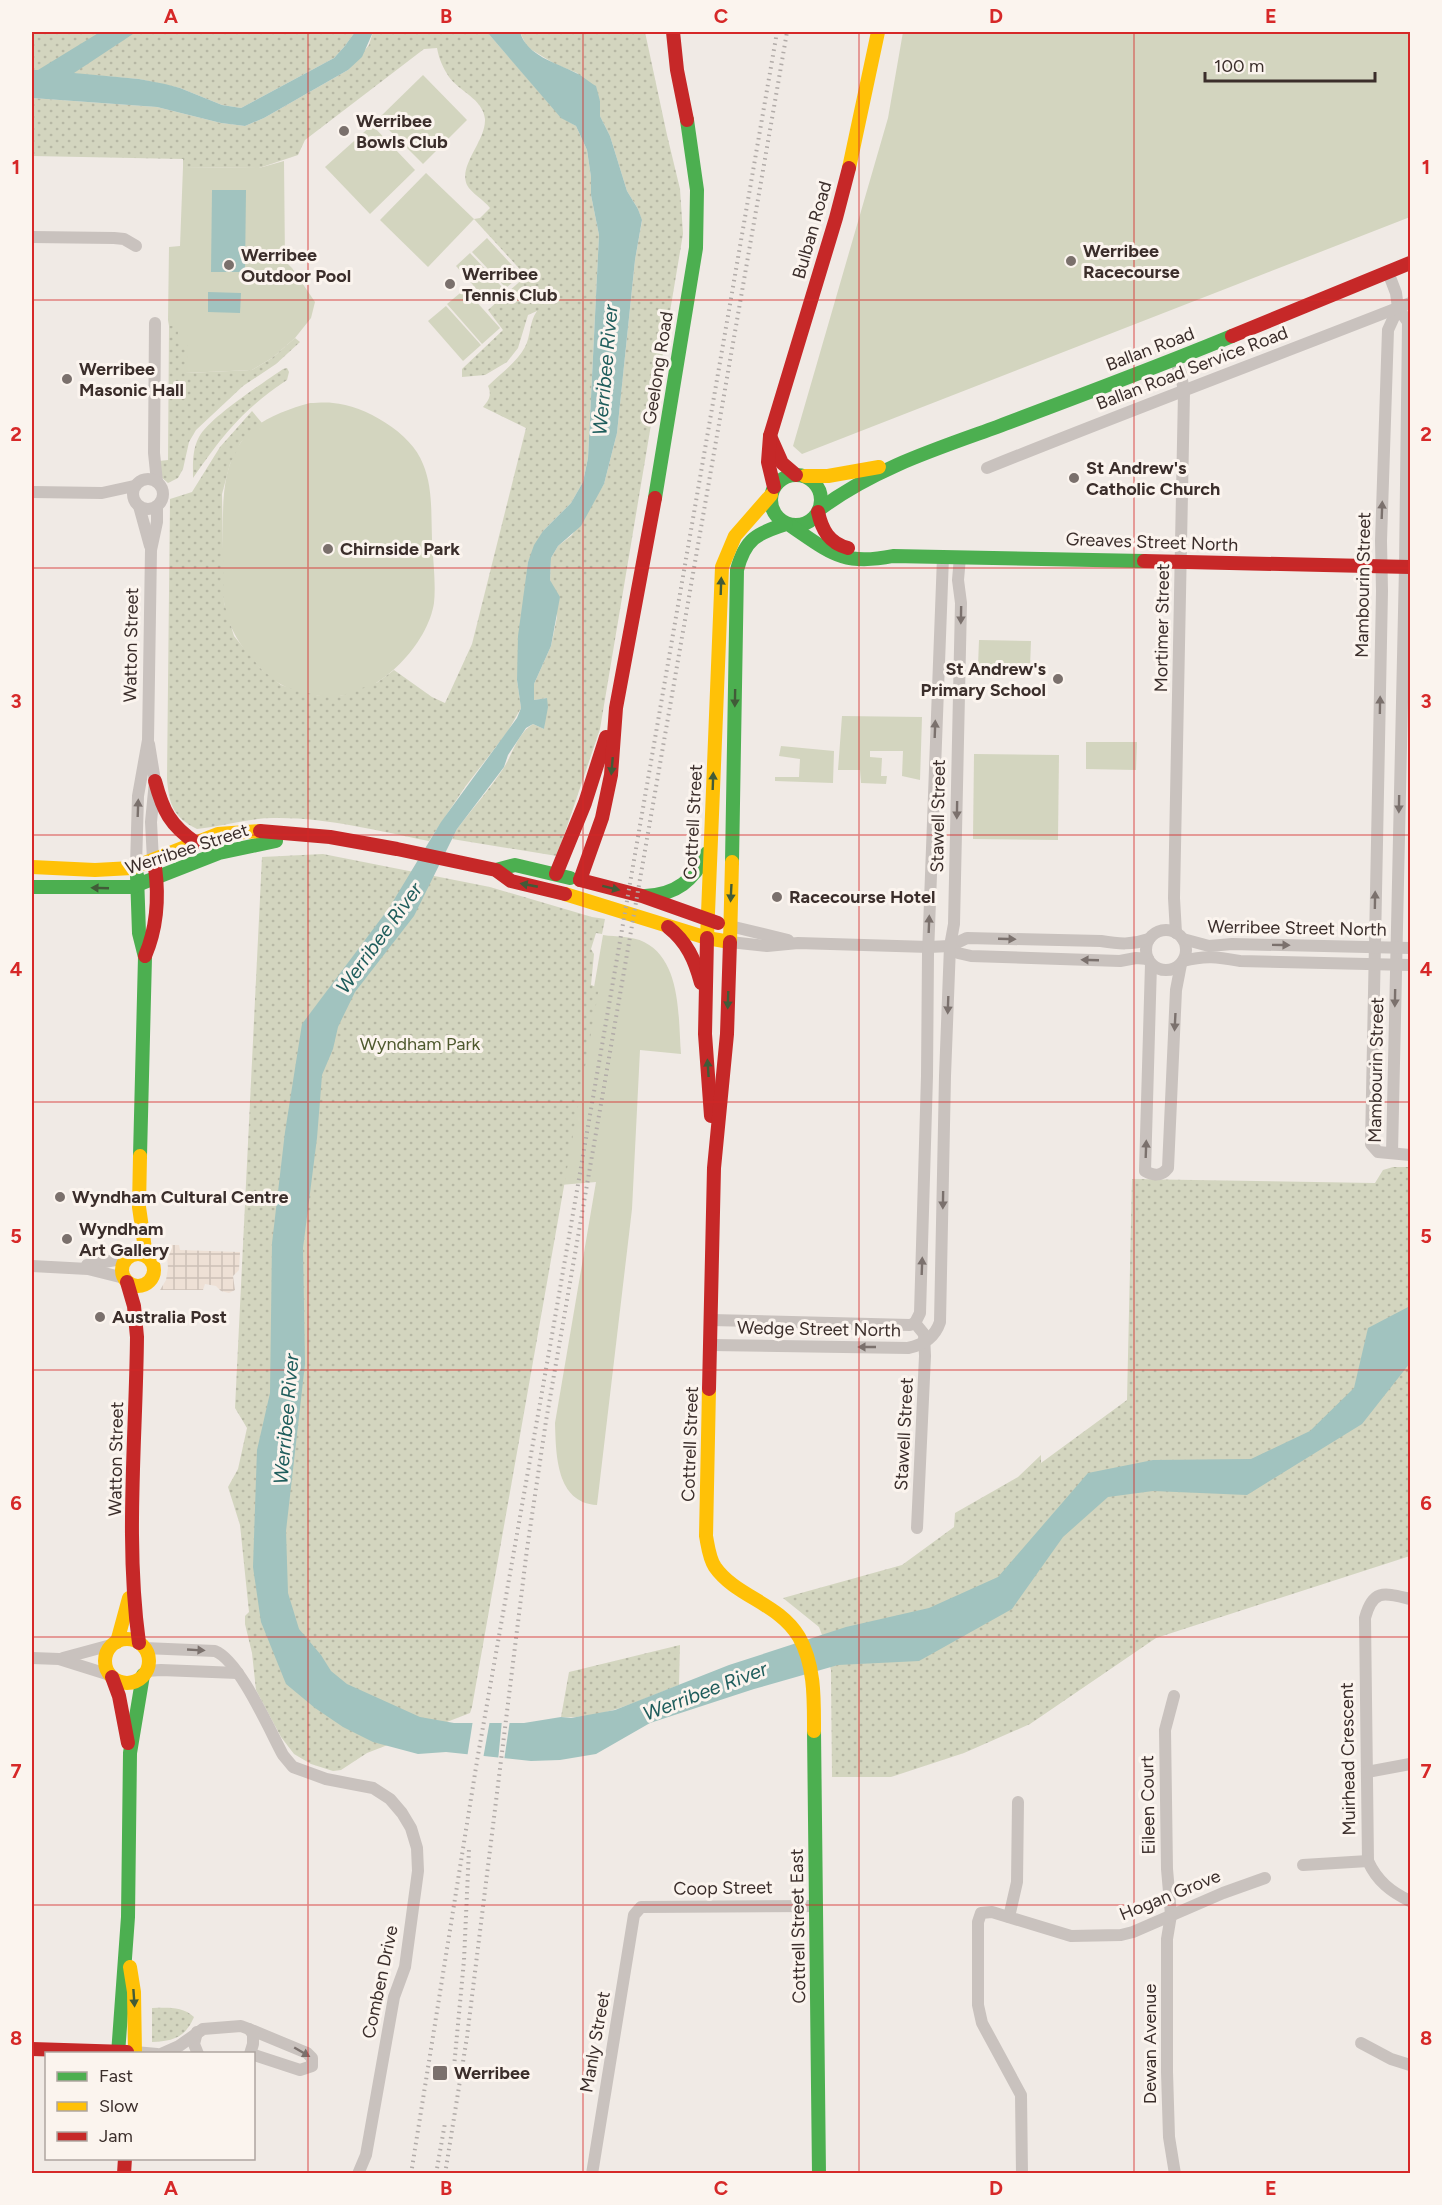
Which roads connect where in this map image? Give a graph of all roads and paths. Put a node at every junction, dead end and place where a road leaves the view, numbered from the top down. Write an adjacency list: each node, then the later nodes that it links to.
1 (673, 32): 35 (main road, Geelong Road)
2 (878, 32): 12 (main road, Bulban Road)
3 (32, 237): 4 (street)
4 (136, 246)
5 (1410, 263): 6 (main road, Ballan Road)
6 (1388, 272): 8 (street, Mambourin Street); 10 (main road, Ballan Road)
7 (1410, 303): 8 (street, Ballan Road Service Road)
8 (1398, 308): 11 (street, Ballan Road Service Road); 31 (street, Mambourin Street, one-way to 8); 32 (street, Mambourin Street)
9 (155, 323): 13 (street)
10 (1175, 360): 11 (street, Mortimer Street); 14 (main road, Ballan Road)
11 (1184, 392): 15 (street, Ballan Road Service Road); 30 (street, Mortimer Street)
12 (770, 436): 16 (main road); 19 (main road, Bulban Road)
13 (154, 453): 17 (street); 18 (street)
14 (900, 463): 16 (main road, Ballan Road); 24 (main road, Ballan Road)
15 (987, 468)
16 (800, 476): 19 (main road); 24 (main road)
17 (157, 482): 18 (street); 23 (street)
18 (138, 483): 21 (street); 22 (street)
19 (772, 491): 25 (main road); 34 (main road, Cottrell Street, one-way to 19)
20 (32, 492): 21 (street)
21 (102, 493): 22 (street)
22 (137, 504): 23 (street); 26 (street, Watton Street)
23 (157, 506): 26 (street, Watton Street)
24 (819, 511): 25 (main road); 27 (main road, Greaves Street North)
25 (789, 525): 27 (main road, Greaves Street North); 33 (main road, Cottrell Street)
26 (151, 550): 36 (street, Watton Street)
27 (893, 556): 28 (main road, Greaves Street North)
28 (943, 557): 29 (main road, Greaves Street North); 63 (street, Stawell Street, one-way to 28)
29 (960, 557): 30 (main road, Greaves Street North); 62 (street, Stawell Street, one-way to 62)
30 (1182, 562): 31 (main road, Greaves Street North); 52 (street, Mortimer Street)
31 (1382, 566): 32 (main road, Greaves Street North); 64 (street, Mambourin Street, one-way to 31)
32 (1408, 567): 65 (street, Mambourin Street, one-way to 65)
33 (737, 639): 34 (main road); 55 (main road, Cottrell Street, one-way to 55)
34 (717, 669): 39 (main road, Cottrell Street, one-way to 34)
35 (616, 708): 45 (main road, Geelong Road); 47 (main road, Geelong Road, one-way to 47)
36 (148, 740): 37 (street, Watton Street); 42 (street, Watton Street, one-way to 36)
37 (155, 781): 40 (main road); 41 (street, Watton Street)
38 (316, 835): 40 (main road, Werribee Street); 44 (main road, Werribee Street); 46 (main road, Werribee Street)
39 (710, 839): 51 (main road); 53 (main road, Cottrell Street)
40 (196, 843): 41 (main road, Werribee Street)
41 (153, 860): 42 (main road, Werribee Street); 46 (main road, Watton Street)
42 (136, 866): 43 (main road, Werribee Street); 48 (main road, Watton Street)
43 (32, 867)
44 (496, 870): 45 (main road, Werribee Street); 50 (main road, Werribee Street, one-way to 44)
45 (556, 874): 47 (main road, Werribee Street); 50 (main road)
46 (157, 879): 48 (main road, Werribee Street); 67 (main road, Watton Street)
47 (580, 880): 50 (main road); 51 (main road, one-way to 51)
48 (138, 885): 49 (main road, Werribee Street, one-way to 49); 67 (main road, Watton Street)
49 (32, 887)
50 (565, 894): 54 (main road)
51 (642, 896): 53 (main road)
52 (1174, 898): 56 (street, Mortimer Street); 57 (street, Mortimer Street)
53 (706, 920): 55 (main road); 58 (main road, Cottrell Street)
54 (663, 924): 58 (main road); 73 (main road)
55 (730, 926): 60 (main road, Cottrell Street); 61 (street)
56 (1160, 931): 57 (street); 59 (street)
57 (1179, 936): 64 (street, Werribee Street North, one-way to 64); 69 (street)
58 (707, 938): 60 (main road); 73 (main road, Cottrell Street)
59 (1149, 939): 62 (street, one-way to 59); 68 (street)
60 (730, 942): 61 (street); 80 (main road, Cottrell Street, one-way to 80)
61 (798, 943): 63 (street)
62 (950, 946): 63 (street); 68 (street, one-way to 62); 75 (street, Stawell Street, one-way to 75)
63 (929, 947): 74 (street, Stawell Street)
64 (1374, 948): 65 (street, Werribee Street North); 70 (street, Mambourin Street)
65 (1396, 948): 66 (street, Werribee Street North); 71 (street, Mambourin Street)
66 (1410, 948)
67 (145, 957): 81 (main road, Watton Street)
68 (1149, 961): 69 (street); 69 (street, one-way to 68)
69 (1182, 962): 70 (street, Werribee Street North)
70 (1374, 964): 71 (street, Werribee Street North); 78 (street, Mambourin Street)
71 (1396, 964): 72 (street, Werribee Street North); 78 (street, Mambourin Street, one-way to 78)
72 (1410, 965)
73 (706, 1001): 80 (main road, Cottrell Street, one-way to 73)
74 (927, 1076): 75 (street); 76 (street, Stawell Street)
75 (945, 1076): 77 (street, Stawell Street)
76 (925, 1148): 77 (street); 89 (street, Stawell Street, one-way to 76)
77 (944, 1150): 91 (street, Stawell Street, one-way to 91)
78 (1392, 1153): 79 (street)
79 (1410, 1155)
80 (714, 1168): 88 (main road, Cottrell Street)
81 (139, 1208): 82 (main road, Watton Street); 83 (main road, Watton Street)
82 (146, 1256): 83 (main road); 87 (main road)
83 (128, 1257): 85 (street); 86 (main road)
84 (32, 1266): 85 (street)
85 (74, 1267): 86 (street)
86 (125, 1280): 87 (main road); 90 (main road, Watton Street)
87 (149, 1282): 90 (main road, Watton Street)
88 (711, 1320): 89 (street, Wedge Street North); 92 (main road, Cottrell Street)
89 (915, 1323): 91 (street)
90 (136, 1333): 94 (main road, Watton Street)
91 (925, 1342): 92 (street, Wedge Street North, one-way to 92); 93 (street, Stawell Street)
92 (711, 1346): 103 (main road, Cottrell Street)
93 (917, 1528)
94 (132, 1586): 96 (main road, Watton Street); 97 (main road, Watton Street)
95 (1410, 1599): 107 (street, Muirhead Crescent)
96 (114, 1644): 97 (main road); 99 (street); 102 (main road)
97 (142, 1645): 100 (main road); 101 (street, Comben Drive, one-way to 101)
98 (32, 1658): 99 (street)
99 (59, 1659): 102 (street)
100 (145, 1673): 101 (street); 102 (main road); 105 (main road)
101 (238, 1673): 130 (street, Comben Drive)
102 (111, 1676): 105 (main road)
103 (811, 1678): 113 (main road, Cottrell Street East)
104 (1174, 1696): 114 (street, Eileen Court)
105 (130, 1753): 117 (main road)
106 (1410, 1764): 107 (street)
107 (1366, 1772): 109 (street, Muirhead Crescent)
108 (1018, 1802): 116 (street)
109 (1368, 1862): 110 (street); 112 (street)
110 (1303, 1865)
111 (1265, 1878): 114 (street, Hogan Grove)
112 (1410, 1901)
113 (816, 1906): 115 (street, Coop Street); 132 (main road, Cottrell Street East)
114 (1171, 1915): 116 (street, Hogan Grove); 134 (street, Dewan Avenue)
115 (634, 1916): 131 (street, Manly Street)
116 (1008, 1917): 133 (street, Hogan Grove)
117 (126, 1945): 123 (main road); 124 (main road, one-way to 124)
118 (249, 2029): 119 (street); 127 (street); 128 (street, one-way to 128)
119 (197, 2032): 125 (street); 126 (street)
120 (1361, 2043): 129 (street)
121 (32, 2049): 122 (main road)
122 (96, 2052)
123 (118, 2052)
124 (135, 2052)
125 (164, 2052)
126 (198, 2052)
127 (251, 2052)
128 (255, 2055)
129 (1410, 2065)
130 (358, 2174)
131 (592, 2174)
132 (819, 2174)
133 (1022, 2174)
134 (1175, 2174)

